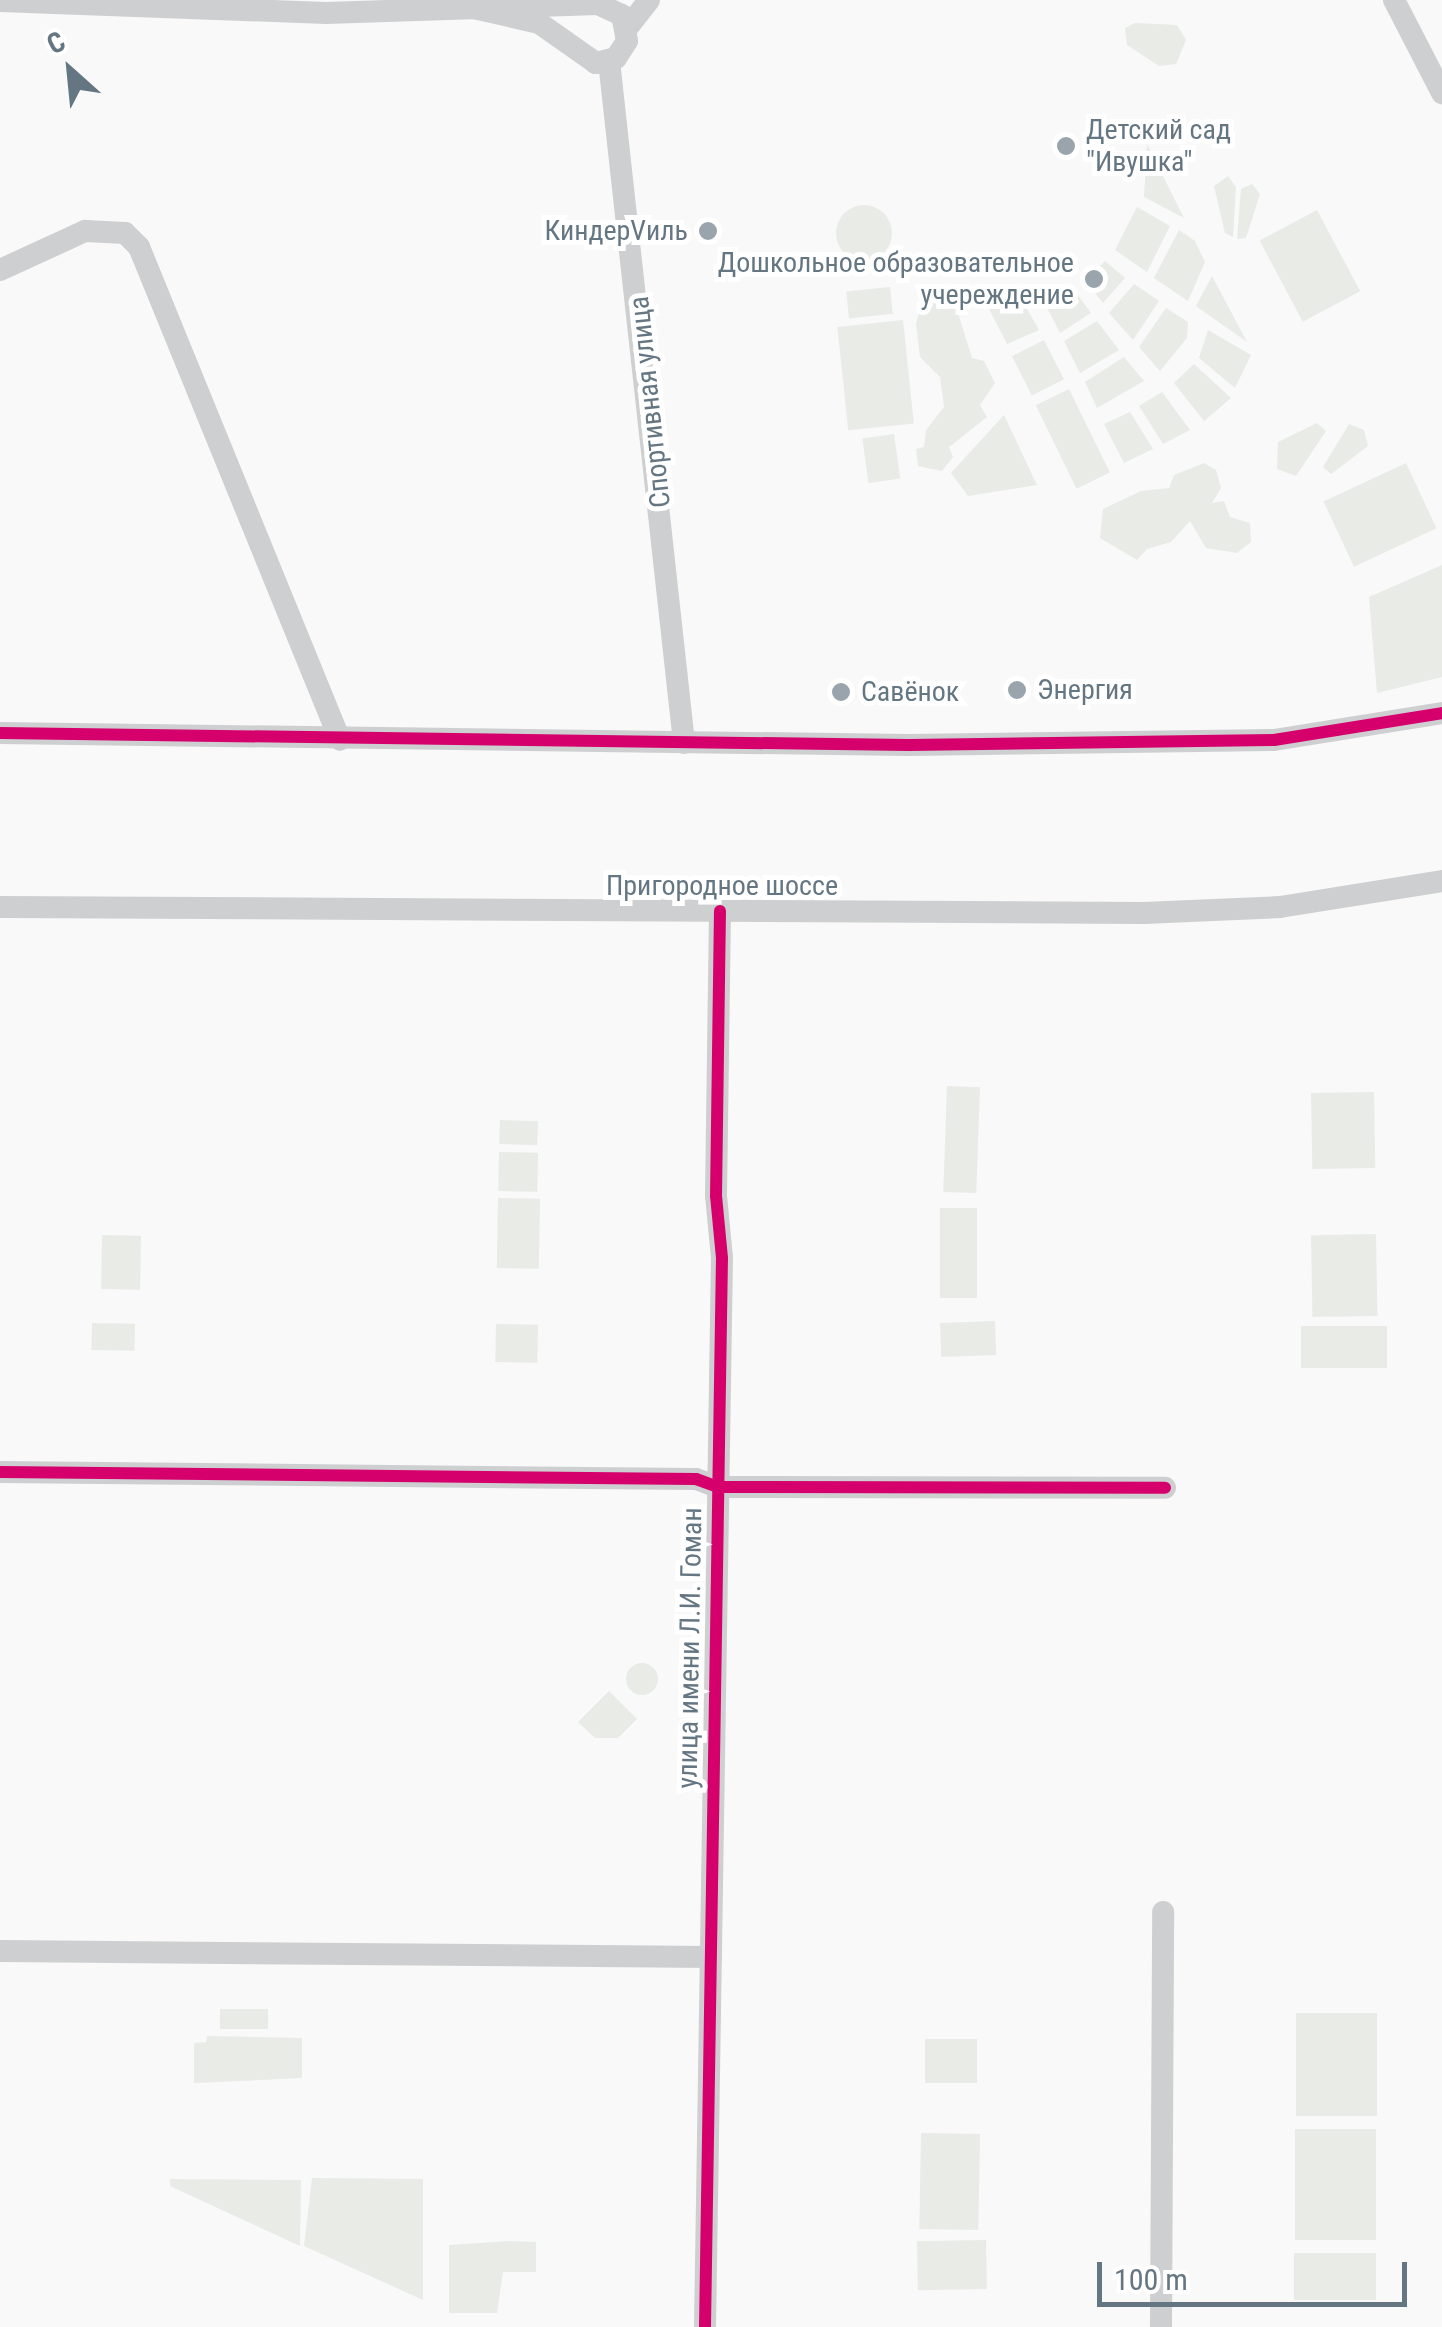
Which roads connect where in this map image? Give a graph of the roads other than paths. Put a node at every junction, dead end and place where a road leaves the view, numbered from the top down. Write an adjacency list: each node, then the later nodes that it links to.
1 (649, 0): 7 (street)
2 (1394, 0): 10 (street)
3 (0, 2): 5 (street)
4 (604, 3): 6 (street); 7 (street); 8 (street)
5 (408, 4): 6 (street)
6 (474, 8): 8 (street)
7 (628, 27): 9 (street)
8 (570, 42): 9 (street)
9 (610, 61): 15 (street, Спортивная улица)
10 (1442, 93)
11 (0, 270): 14 (street)
12 (1442, 713): 15 (street)
13 (0, 733): 14 (street)
14 (340, 740): 15 (street)
15 (684, 743)
16 (1442, 881): 18 (street, Пригородное шоссе)
17 (0, 907): 18 (street, Пригородное шоссе)
18 (720, 911): 20 (street, улица имени Л.И. Гоман)
19 (0, 1472): 20 (street)
20 (718, 1487): 21 (street); 24 (street, улица имени Л.И. Гоман)
21 (1166, 1488)
22 (1163, 1912): 26 (street)
23 (0, 1951): 24 (street)
24 (711, 1958): 25 (street, улица имени Л.И. Гоман)
25 (705, 2327)
26 (1161, 2327)

